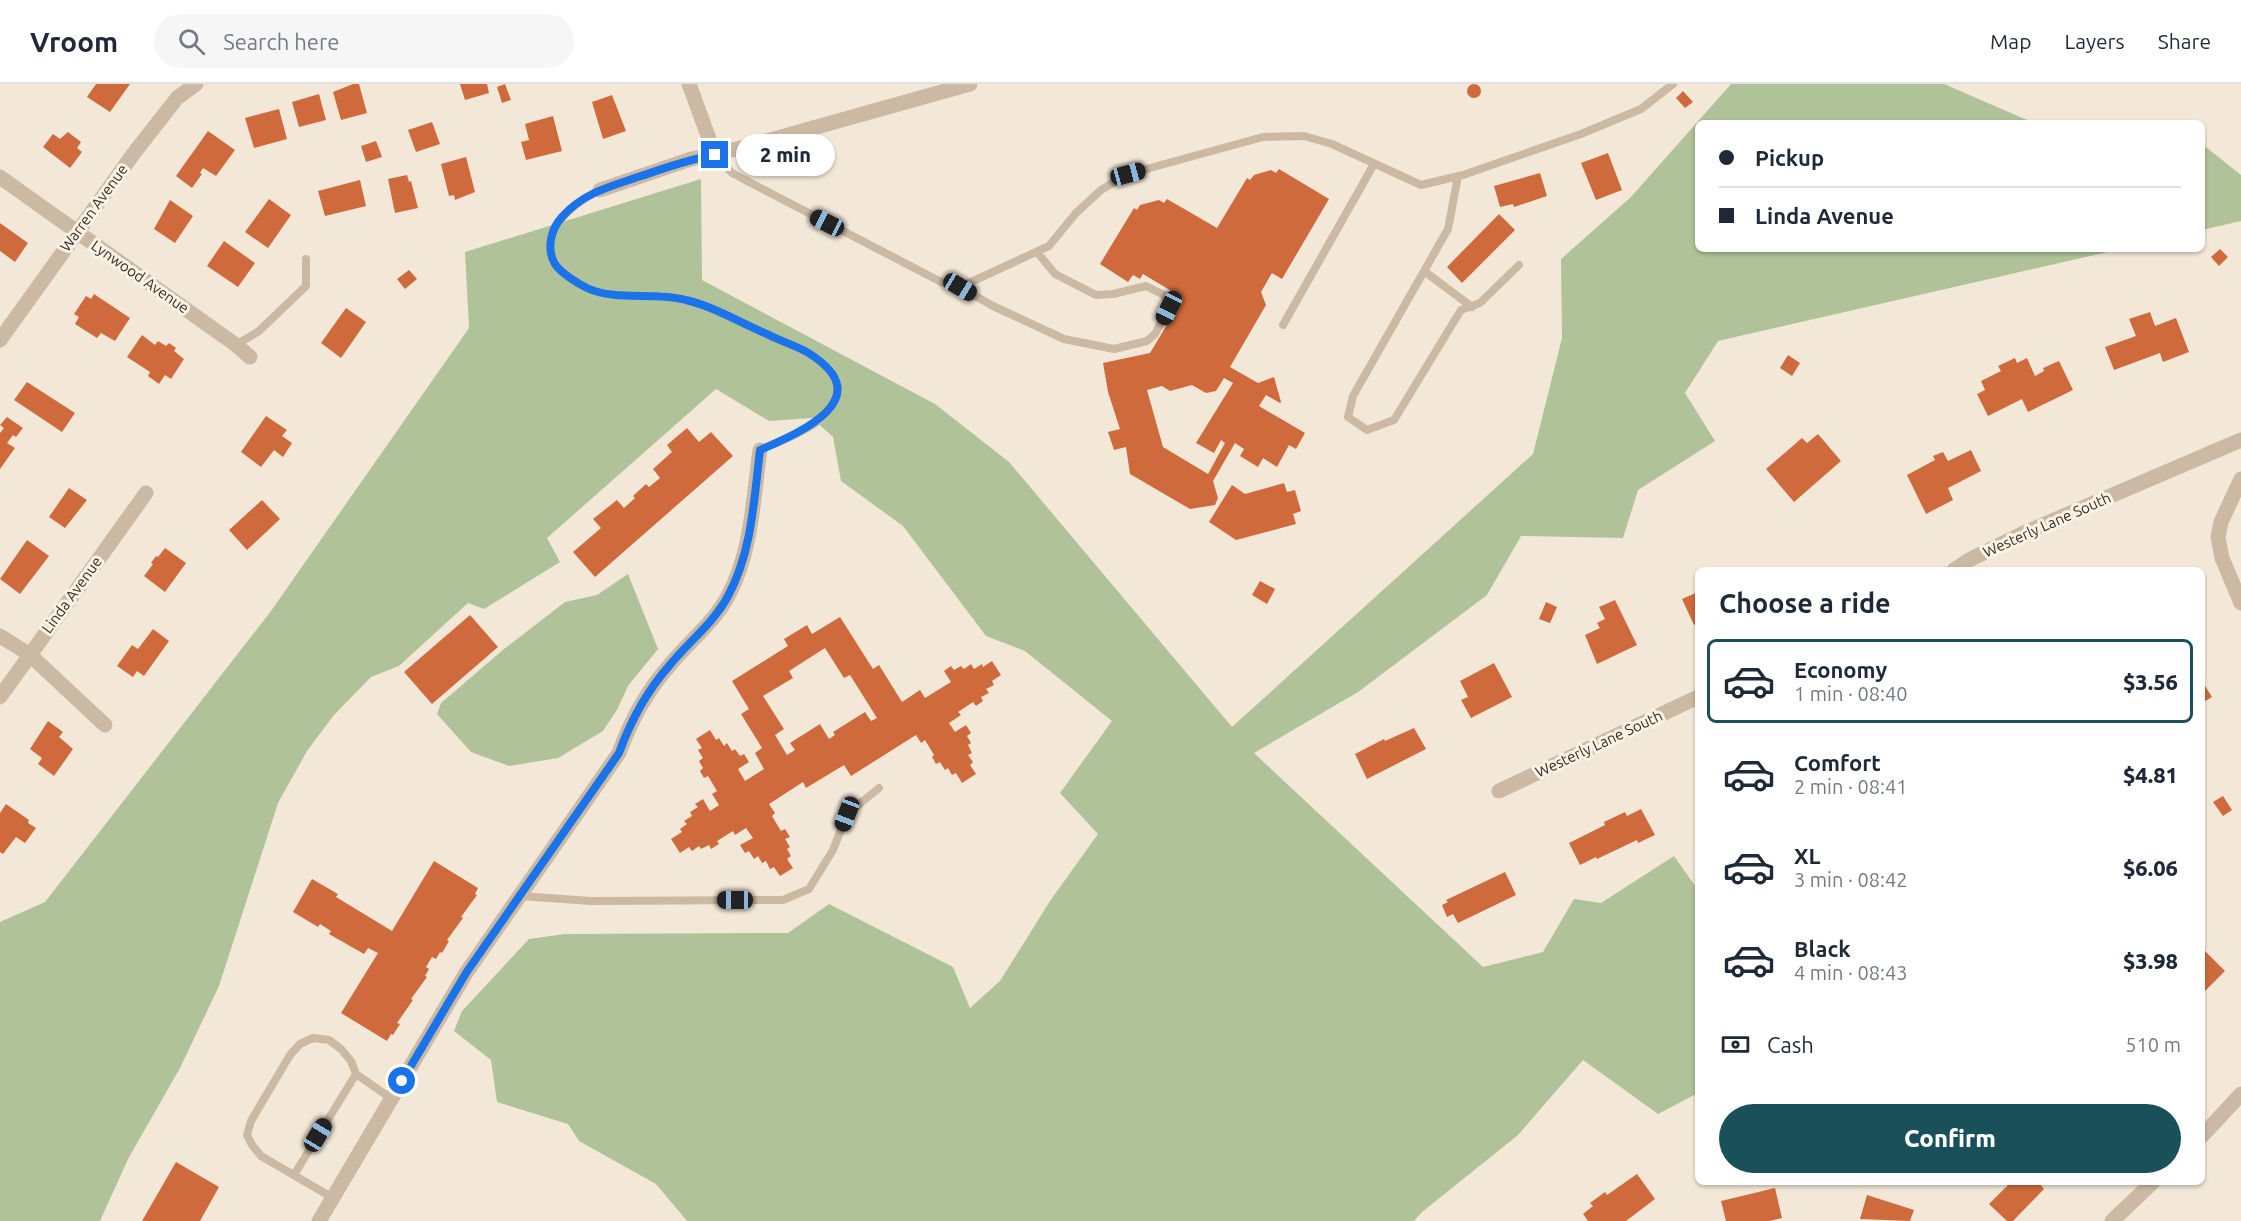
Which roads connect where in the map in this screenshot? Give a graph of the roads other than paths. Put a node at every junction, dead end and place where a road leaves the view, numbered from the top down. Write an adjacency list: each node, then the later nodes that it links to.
1 (196, 84): 10 (street, Warren Avenue)
2 (689, 84): 5 (street)
3 (970, 84): 5 (street)
4 (1673, 84): 7 (lane)
5 (715, 155): 9 (street); 15 (lane)
6 (1374, 164): 7 (lane); 11 (lane); 17 (lane)
7 (1458, 176): 14 (lane)
8 (0, 177): 10 (street, Lynwood Avenue)
9 (600, 190): 22 (lane)
10 (76, 232): 18 (street, Warren Avenue); 19 (street, Lynwood Avenue)
11 (1037, 252): 15 (lane); 15 (lane)
12 (306, 259): 19 (lane)
13 (1519, 265): 16 (lane)
14 (1424, 271): 16 (lane); 16 (lane)
15 (960, 287)
16 (1472, 307)
17 (1283, 324)
18 (0, 340)
19 (236, 345): 20 (street, Lynwood Avenue)
20 (250, 357)
21 (2241, 440): 25 (street, Westerly Lane South)
22 (760, 450): 34 (street)
23 (2241, 479): 26 (street)
24 (146, 493): 28 (street, Linda Avenue)
25 (1958, 567)
26 (2241, 603)
27 (0, 636): 28 (street)
28 (29, 654): 29 (street, Linda Avenue); 31 (street)
29 (0, 697)
30 (1695, 698): 33 (street, Westerly Lane South)
31 (105, 725)
32 (879, 788): 34 (lane)
33 (1499, 791)
34 (520, 896): 37 (street)
35 (356, 1074): 37 (lane); 39 (lane); 39 (lane)
36 (2241, 1094): 38 (street)
37 (392, 1099): 41 (street)
38 (2205, 1133)
39 (294, 1175): 41 (lane)
40 (2150, 1185): 43 (street)
41 (333, 1198): 42 (street)
42 (319, 1221)
43 (2112, 1221)

